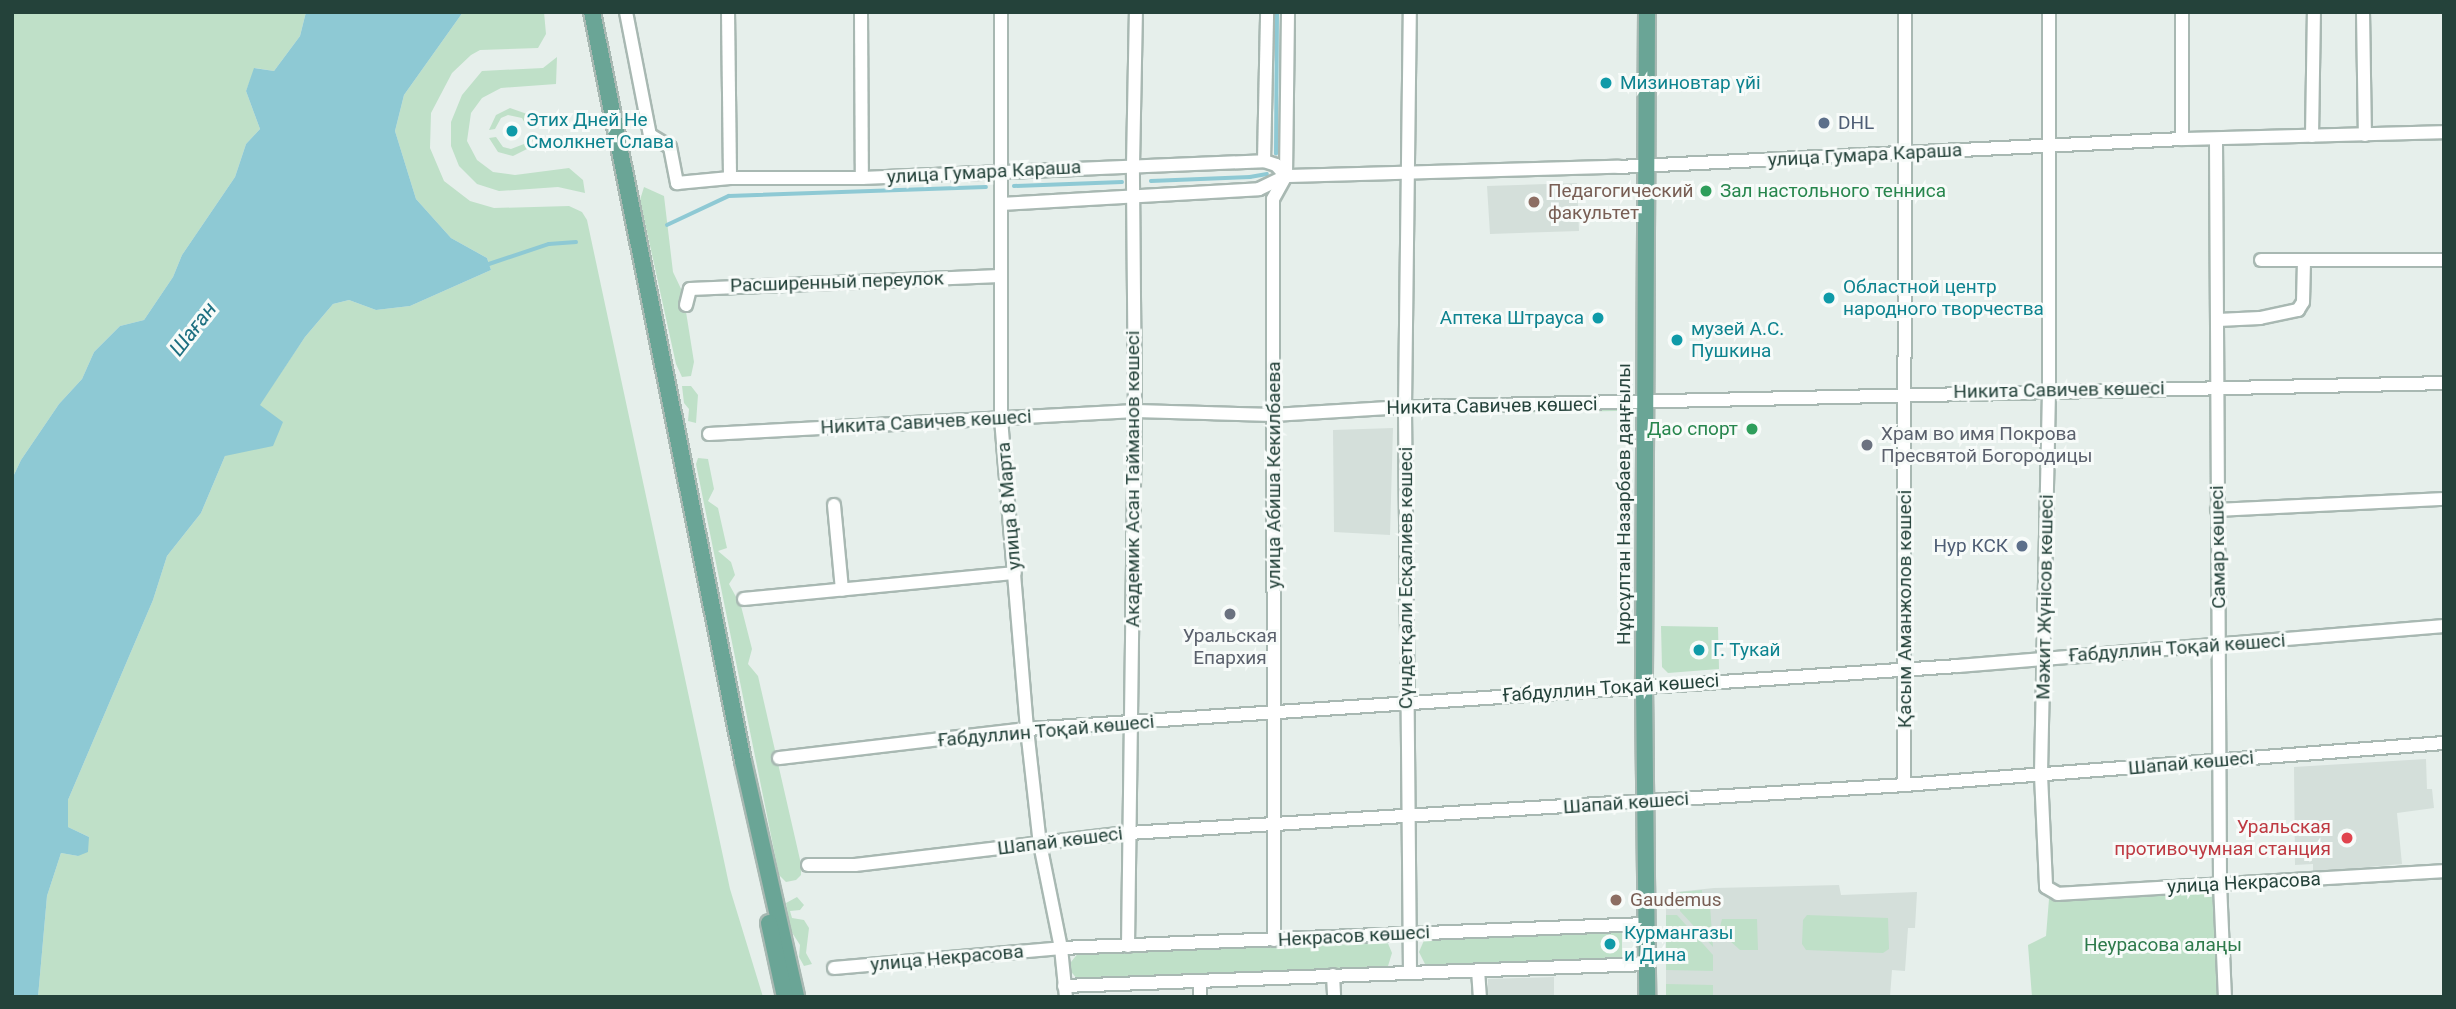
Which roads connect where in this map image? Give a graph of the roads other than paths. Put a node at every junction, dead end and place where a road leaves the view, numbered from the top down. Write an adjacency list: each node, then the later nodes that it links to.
1 (582, 12): 91 (main road)
2 (592, 12): 92 (main road)
3 (626, 12): 30 (street, улица Гумара Караша)
4 (728, 12): 30 (street)
5 (861, 12): 31 (street)
6 (1001, 12): 28 (street, улица 8 Марта)
7 (1136, 12): 25 (street, Академик Асан Тайманов көшесі)
8 (1267, 12): 24 (street)
9 (1288, 12): 29 (street, улица Абиша Кекилбаева)
10 (1410, 12): 27 (street, Сүндетқали Есқалиев көшесі)
11 (1647, 12): 26 (main road, Нұрсұлтан Назарбаев даңғылы)
12 (1905, 12): 23 (street, Қасым Аманжолов көшесі)
13 (2049, 12): 22 (street, Мәжит Жүнісов көшесі)
14 (2182, 12): 20 (street)
15 (2314, 12): 19 (street)
16 (2363, 12): 18 (street)
17 (2444, 132): 18 (street, улица Гумара Караша)
18 (2365, 135): 19 (street, улица Гумара Караша)
19 (2312, 136): 21 (street, улица Гумара Караша)
20 (2182, 139): 21 (street, улица Гумара Караша); 22 (street, улица Гумара Караша)
21 (2216, 140): 39 (street, Самар көшесі)
22 (2049, 145): 23 (street, улица Гумара Караша); 42 (street, Мәжит Жүнісов көшесі)
23 (1905, 153): 26 (street, улица Гумара Караша); 43 (street, Қасым Аманжолов көшесі)
24 (1264, 161): 25 (street, улица Гумара Караша); 29 (street)
25 (1133, 165): 28 (street, улица Гумара Караша); 32 (street, Академик Асан Тайманов көшесі)
26 (1646, 166): 27 (street, улица Гумара Караша); 44 (main road, Нұрсұлтан Назарбаев даңғылы)
27 (1408, 172): 29 (street, улица Гумара Караша); 45 (street, Сүндетқали Есқалиев көшесі)
28 (1001, 173): 31 (street, улица Гумара Караша); 33 (street, улица 8 Марта)
29 (1286, 176): 32 (street, улица Гумара Караша); 47 (street, улица Абиша Кекилбаева)
30 (730, 178): 31 (street, улица Гумара Караша)
31 (862, 178)
32 (1133, 197): 33 (street, улица Гумара Караша); 46 (street, Академик Асан Тайманов көшесі)
33 (1001, 204): 37 (street, улица 8 Марта)
34 (2261, 260): 35 (street)
35 (2304, 260): 36 (street); 39 (street)
36 (2444, 260)
37 (1000, 276): 38 (street, Расширенный переулок); 48 (street, улица 8 Марта)
38 (686, 305)
39 (2218, 320): 41 (street, Самар көшесі)
40 (2444, 383): 41 (street, Никита Савичев көшесі)
41 (2215, 386): 42 (street, Никита Савичев көшесі); 52 (street, Самар көшесі)
42 (2049, 391): 43 (street, Никита Савичев көшесі); 58 (street, Мәжит Жүнісов көшесі)
43 (1905, 394): 44 (street, Никита Савичев көшесі); 59 (street, Қасым Аманжолов көшесі)
44 (1641, 403): 45 (street, Никита Савичев көшесі); 60 (main road, Нұрсұлтан Назарбаев даңғылы)
45 (1405, 407): 47 (street, Никита Савичев көшесі); 61 (street, Сүндетқали Есқалиев көшесі)
46 (1135, 411): 47 (street, Никита Савичев көшесі); 48 (street, Никита Савичев көшесі); 63 (street, Академик Асан Тайманов көшесі)
47 (1273, 415): 62 (street, улица Абиша Кекилбаева)
48 (1001, 419): 49 (street, Никита Савичев көшесі); 53 (street, улица 8 Марта)
49 (709, 434)
50 (2444, 499): 52 (street)
51 (834, 505): 54 (street)
52 (2217, 510): 57 (street, Самар көшесі)
53 (1015, 573): 54 (street); 64 (street, улица 8 Марта)
54 (842, 590): 55 (street)
55 (744, 599)
56 (2444, 626): 57 (street, Ғабдуллин Тоқай көшесі)
57 (2220, 646): 58 (street, Ғабдуллин Тоқай көшесі); 67 (street, Самар көшесі)
58 (2044, 659): 59 (street, Ғабдуллин Тоқай көшесі); 68 (street, Мәжит Жүнісов көшесі)
59 (1905, 668): 60 (street, Ғабдуллин Тоқай көшесі); 69 (street, Қасым Аманжолов көшесі)
60 (1644, 685): 61 (street, Ғабдуллин Тоқай көшесі); 70 (main road, Нұрсұлтан Назарбаев даңғылы)
61 (1406, 702): 62 (street, Ғабдуллин Тоқай көшесі); 71 (street, Сүндетқали Есқалиев көшесі)
62 (1275, 713): 63 (street, Ғабдуллин Тоқай көшесі); 72 (street, улица Абиша Кекилбаева)
63 (1130, 723): 64 (street, Ғабдуллин Тоқай көшесі); 73 (street, Академик Асан Тайманов көшесі)
64 (1027, 729): 66 (street, Ғабдуллин Тоқай көшесі); 74 (street, улица 8 Марта)
65 (2444, 743): 67 (street, Шапай көшесі)
66 (779, 758)
67 (2220, 760): 68 (street, Шапай көшесі); 77 (street, Самар көшесі)
68 (2041, 775): 69 (street, Шапай көшесі); 78 (street, Мәжит Жүнісов көшесі)
69 (1904, 785): 70 (street, Шапай көшесі)
70 (1645, 802): 71 (street, Шапай көшесі); 79 (main road, Нұрсұлтан Назарбаев даңғылы)
71 (1408, 817): 72 (street, Шапай көшесі); 80 (street, Сүндетқали Есқалиев көшесі)
72 (1272, 824): 73 (street, Шапай көшесі); 81 (street, улица Абиша Кекилбаева)
73 (1129, 833): 74 (street, Шапай көшесі); 82 (street, Академик Асан Тайманов көшесі)
74 (1040, 844): 75 (street, Шапай көшесі); 83 (street, улица 8 Марта)
75 (808, 865)
76 (2444, 871): 77 (street, улица Некрасова)
77 (2220, 884): 78 (street, улица Некрасова); 97 (street, Самар көшесі)
78 (2046, 887)
79 (1647, 924): 80 (street, Некрасов көшесі); 84 (main road, Нұрсұлтан Назарбаев даңғылы)
80 (1410, 933): 81 (street, Некрасов көшесі); 87 (street, Сүндетқали Есқалиев көшесі)
81 (1274, 940): 82 (street, Некрасов көшесі)
82 (1128, 946): 83 (street, Некрасов көшесі)
83 (1061, 948): 85 (street, улица Некрасова); 90 (street, улица 8 Марта)
84 (1647, 964): 86 (street, Некрасов көшесі); 96 (main road, Нұрсұлтан Назарбаев даңғылы)
85 (834, 968)
86 (1478, 970): 87 (street, Некрасов көшесі); 95 (street)
87 (1410, 972): 88 (street, Некрасов көшесі)
88 (1333, 975): 89 (street, Некрасов көшесі); 94 (street)
89 (1200, 981): 90 (street, Некрасов көшесі); 93 (street)
90 (1065, 991)
91 (785, 997)
92 (796, 997)
93 (1200, 997)
94 (1334, 997)
95 (1480, 997)
96 (1647, 997)
97 (2225, 997)

